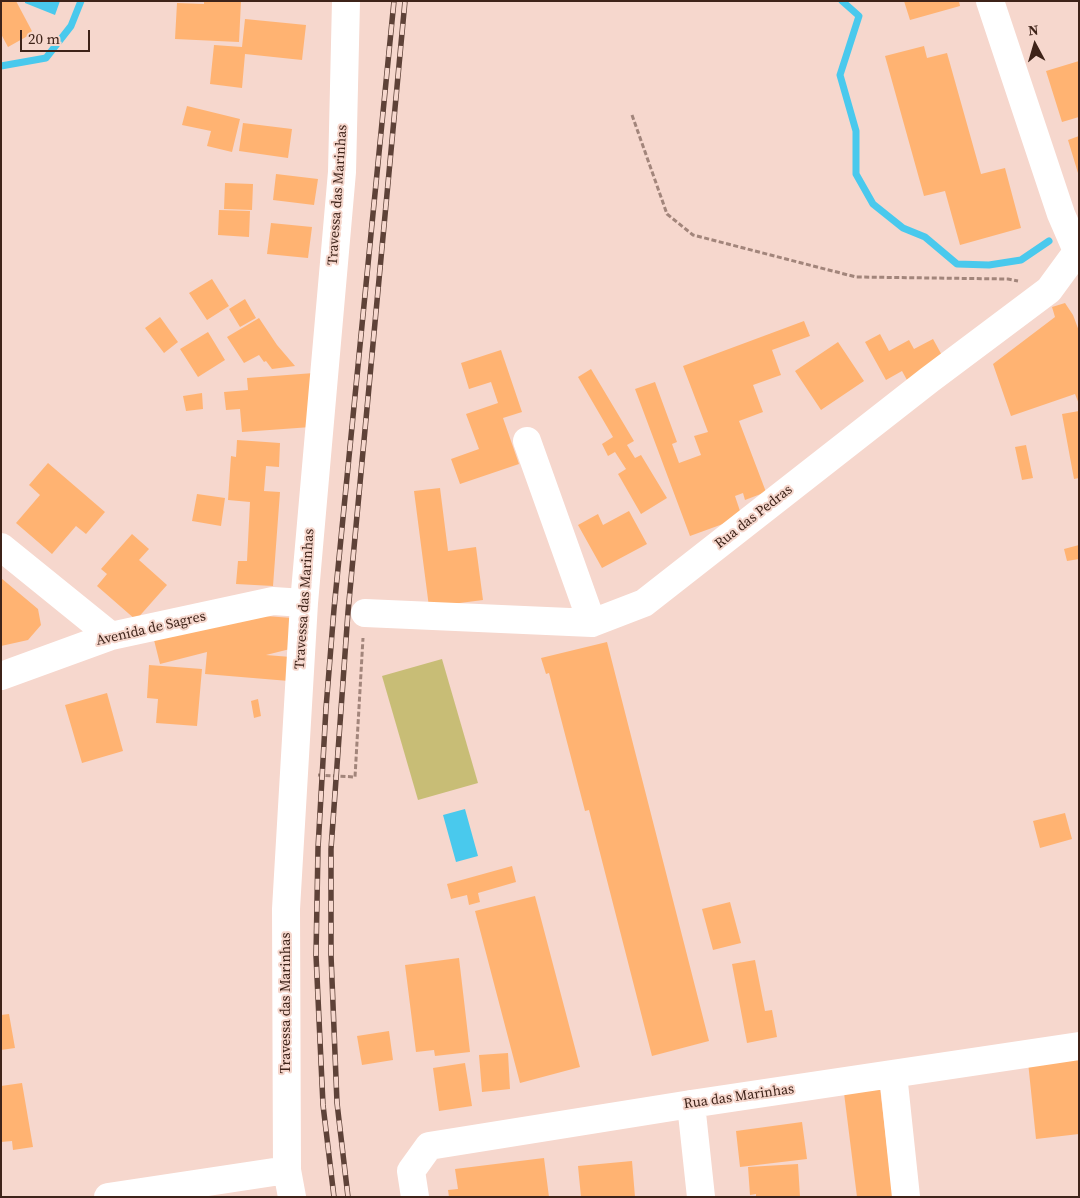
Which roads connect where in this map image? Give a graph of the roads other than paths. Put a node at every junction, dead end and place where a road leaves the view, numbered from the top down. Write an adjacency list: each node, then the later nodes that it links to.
1 (346, 1): 6 (street, Travessa das Marinhas)
2 (990, 1): 3 (street)
3 (1078, 250): 8 (street, Rua das Pedras)
4 (527, 441): 8 (street)
5 (1, 547): 9 (street)
6 (304, 603): 9 (street, Avenida de Sagres); 14 (street, Travessa das Marinhas)
7 (365, 613): 8 (street, Rua das Pedras)
8 (592, 623)
9 (111, 636): 10 (street, Avenida de Sagres)
10 (1, 676)
11 (1079, 1046): 12 (street, Rua das Marinhas)
12 (893, 1074): 13 (street, Rua das Marinhas); 19 (street)
13 (691, 1104): 15 (street, Rua das Marinhas); 18 (street)
14 (287, 1170): 16 (street); 17 (street, Travessa das Marinhas)
15 (413, 1184)
16 (108, 1197)
17 (292, 1197)
18 (701, 1197)
19 (906, 1197)

